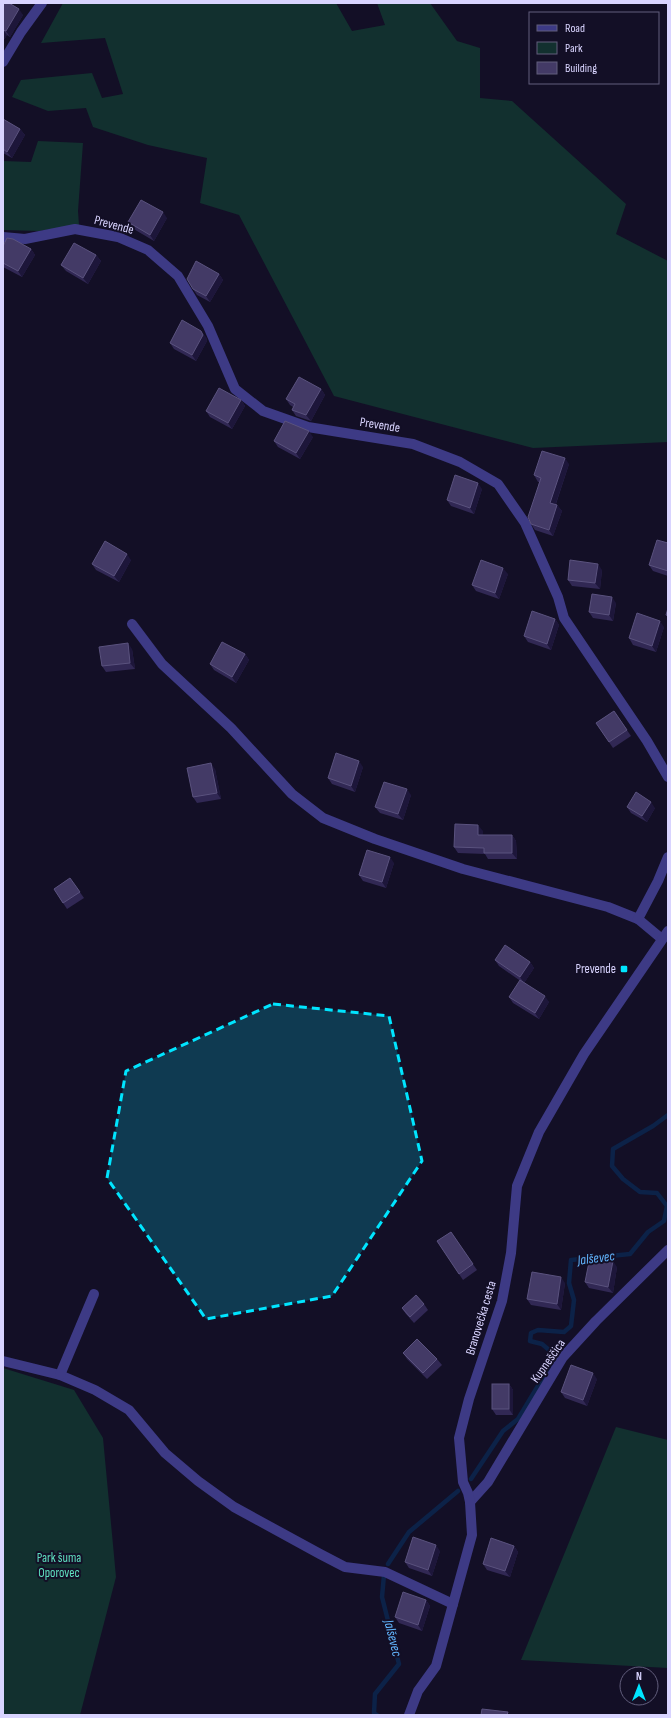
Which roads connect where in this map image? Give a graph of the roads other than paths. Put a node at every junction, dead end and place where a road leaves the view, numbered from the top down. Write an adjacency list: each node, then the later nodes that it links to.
1 (42, 3): 2 (street)
2 (3, 62)
3 (3, 237): 5 (street, Prevende)
4 (132, 624): 7 (street)
5 (668, 777)
6 (668, 857): 7 (street)
7 (638, 919): 8 (street)
8 (665, 935): 13 (street, Branovečka cesta)
9 (668, 1250): 13 (street, Kupneščica)
10 (94, 1294): 12 (street)
11 (3, 1361): 12 (street)
12 (60, 1375): 14 (street)
13 (469, 1497): 14 (street, Branovečka cesta)
14 (453, 1604): 15 (street, Branovečka cesta)
15 (409, 1715)

